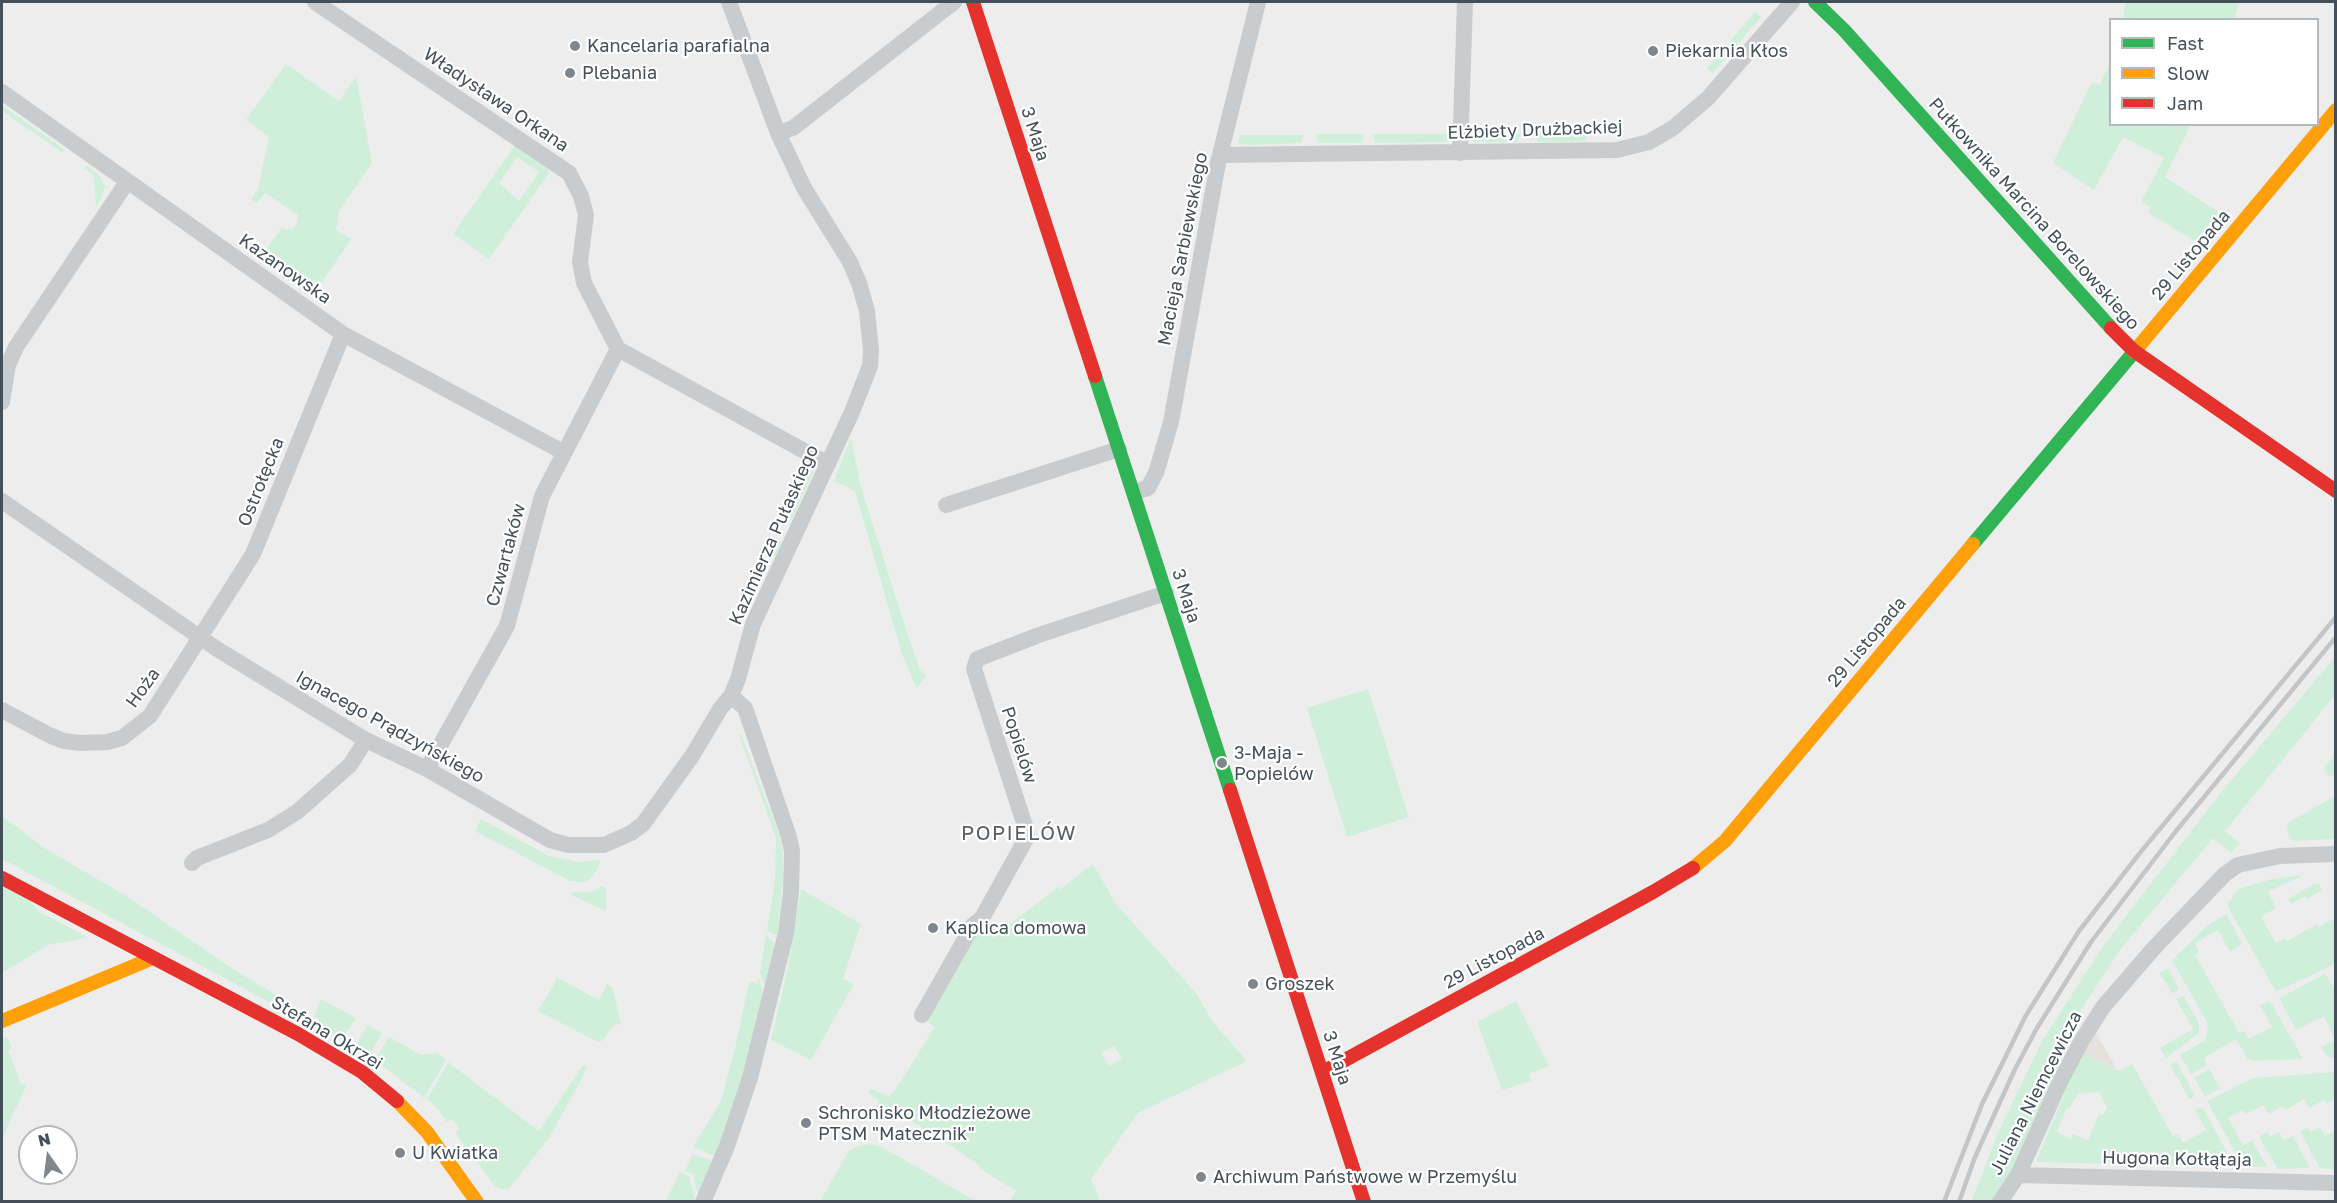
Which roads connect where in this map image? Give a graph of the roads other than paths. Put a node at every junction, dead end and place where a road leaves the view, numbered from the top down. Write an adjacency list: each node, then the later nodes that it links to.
1 (315, 2): 18 (street, Władysława Orkana)
2 (729, 2): 13 (street, Kazimierza Pułaskiego)
3 (954, 2): 13 (street)
4 (973, 2): 21 (street, 3 Maja)
5 (1258, 2): 15 (street, Macieja Sarbiewskiego)
6 (1465, 2): 14 (street)
7 (1792, 2): 14 (street, Elżbiety Drużbackiej)
8 (1815, 2): 10 (street, Pułkownika Marcina Borelowskiego)
9 (1839, 8): 10 (street)
10 (1844, 30): 19 (street, Pułkownika Marcina Borelowskiego)
11 (2, 92): 16 (street, Kazanowska)
12 (2336, 110): 19 (street, 29 Listopada)
13 (778, 133): 23 (street, Kazimierza Pułaskiego)
14 (1460, 153): 15 (street, Elżbiety Drużbackiej)
15 (1220, 155): 25 (street, Macieja Sarbiewskiego)
16 (128, 182): 17 (street, Kazanowska); 20 (street)
17 (343, 334): 22 (street, Kazanowska); 29 (street, Ostrołęcka)
18 (618, 349): 22 (street, Czwartaków); 23 (street)
19 (2134, 351): 24 (street, Pułkownika Marcina Borelowskiego); 40 (street, 29 Listopada)
20 (2, 402)
21 (1119, 449): 25 (street, 3 Maja); 27 (street)
22 (563, 452): 33 (street, Czwartaków)
23 (828, 464): 30 (street, Kazimierza Pułaskiego)
24 (2336, 490)
25 (1134, 492): 28 (street, 3 Maja)
26 (2, 501): 29 (street, Ignacego Prądzyńskiego)
27 (946, 505)
28 (1166, 593): 38 (street, Popielów); 40 (street, 3 Maja)
29 (201, 638): 31 (street, Hoża); 32 (street, Ignacego Prądzyńskiego)
30 (731, 696): 33 (street, Ignacego Prądzyńskiego); 44 (street)
31 (2, 710)
32 (366, 740): 33 (street, Ignacego Prądzyńskiego); 35 (street)
33 (427, 769)
34 (2336, 854): 41 (street, Juliana Niemcewicza)
35 (192, 863)
36 (2, 878): 37 (street, Stefana Okrzei)
37 (153, 958): 39 (street); 43 (street, Stefana Okrzei)
38 (922, 1015)
39 (2, 1021)
40 (1323, 1072): 45 (street, 3 Maja)
41 (2018, 1175): 42 (street, Hugona Kołłątaja); 46 (street, Juliana Niemcewicza)
42 (2336, 1184)
43 (477, 1202)
44 (704, 1202)
45 (1364, 1202)
46 (2000, 1202)

